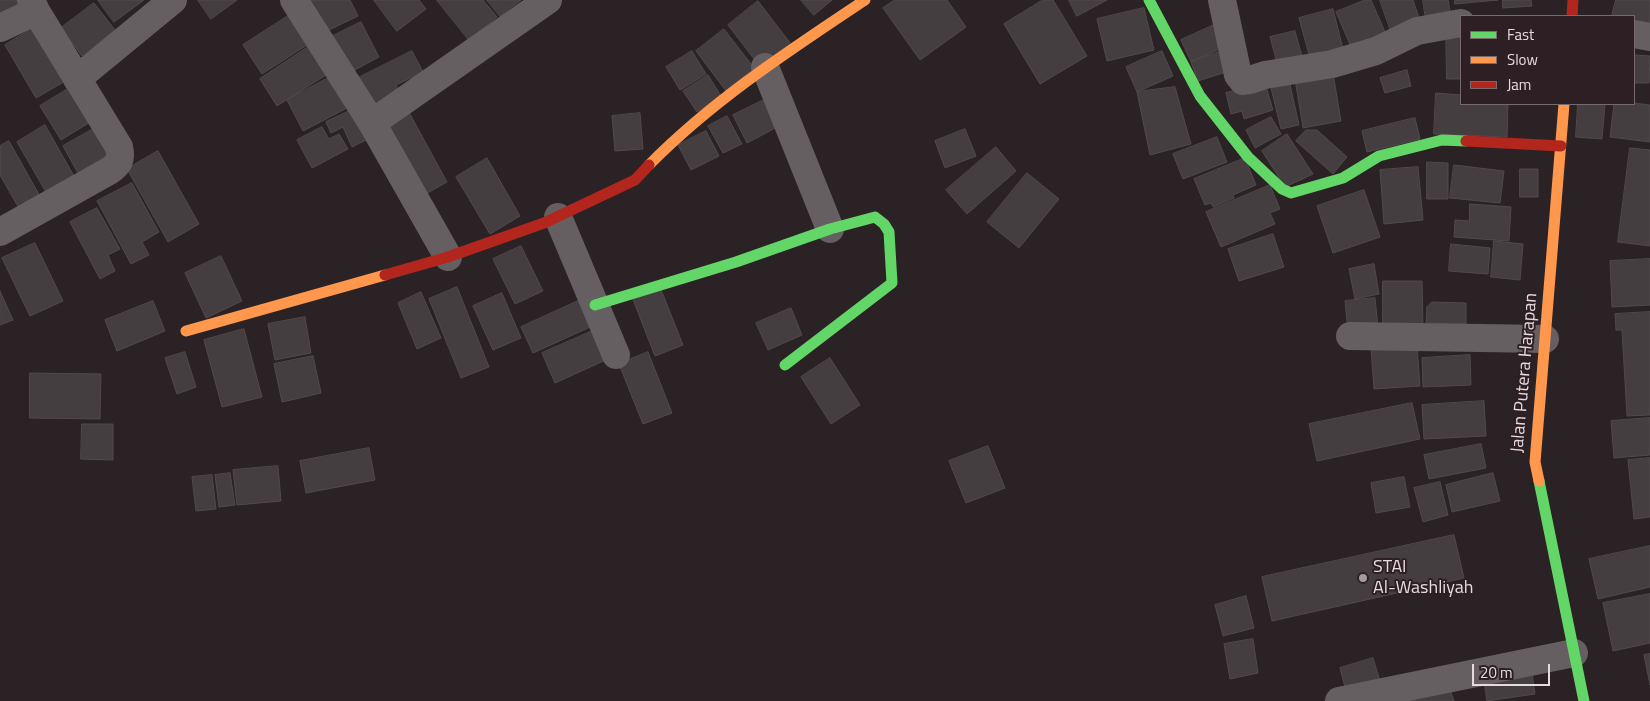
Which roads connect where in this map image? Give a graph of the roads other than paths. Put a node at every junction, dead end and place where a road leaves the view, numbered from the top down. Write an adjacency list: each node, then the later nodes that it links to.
1 (173, 0): 15 (street)
2 (294, 0): 17 (street)
3 (548, 0): 17 (street)
4 (865, 0): 14 (street)
5 (1149, 0): 18 (street)
6 (1222, 0): 10 (street)
7 (1573, 0): 9 (street)
8 (34, 6): 11 (street); 15 (street)
9 (1572, 15)
10 (1460, 24)
11 (0, 28)
12 (1635, 34): 13 (street)
13 (1650, 37)
14 (765, 67): 19 (street); 20 (street)
15 (77, 79): 21 (street)
16 (1564, 105): 18 (street, Jalan Putera Harapan)
17 (372, 122): 22 (street)
18 (1561, 146): 26 (street, Jalan Putera Harapan)
19 (558, 217): 22 (street); 23 (street)
20 (830, 229): 23 (street); 28 (street)
21 (0, 232)
22 (448, 257): 24 (street)
23 (595, 305): 27 (street)
24 (186, 330)
25 (1350, 336): 26 (street)
26 (1545, 338): 29 (street, Jalan Putera Harapan)
27 (616, 355)
28 (784, 365)
29 (1574, 653): 30 (street); 31 (street, Jalan Putera Harapan)
30 (1339, 701)
31 (1584, 701)

